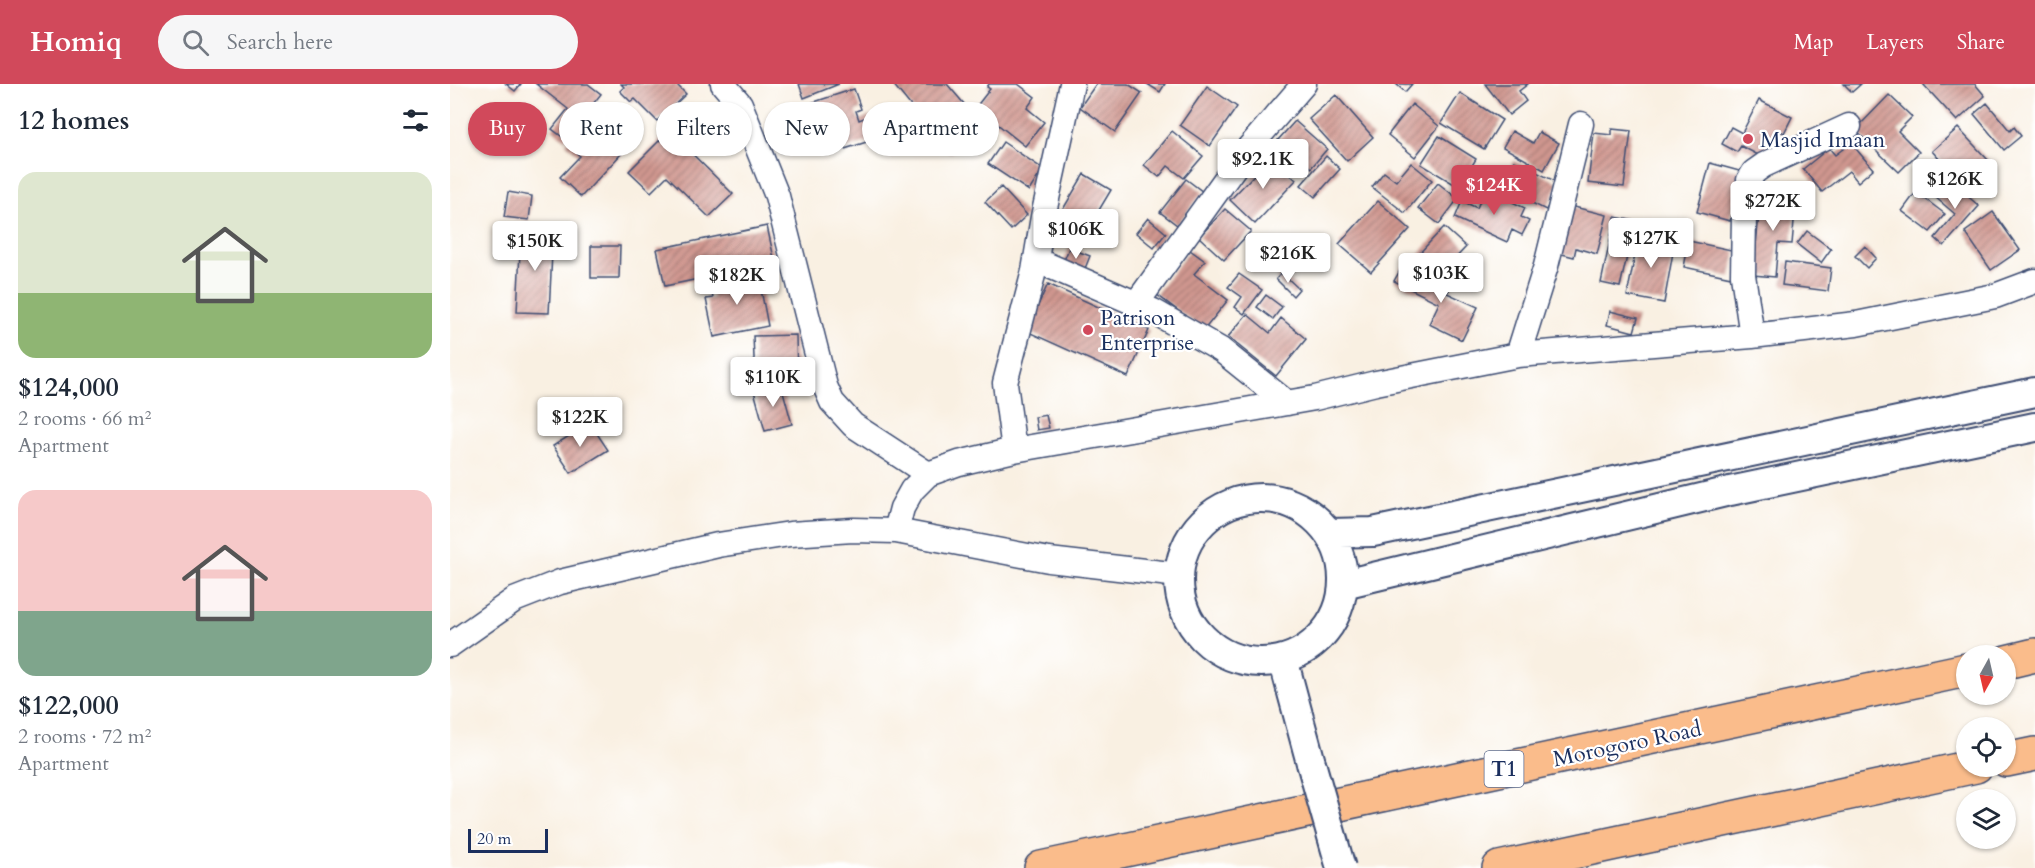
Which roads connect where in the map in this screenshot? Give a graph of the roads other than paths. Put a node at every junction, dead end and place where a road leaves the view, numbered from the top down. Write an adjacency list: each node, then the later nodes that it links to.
1 (723, 84): 15 (street)
2 (1072, 84): 6 (street)
3 (1304, 84): 8 (street)
4 (1581, 124): 10 (street)
5 (1849, 126): 9 (street)
6 (1036, 260): 8 (street); 14 (street)
7 (2035, 282): 9 (street)
8 (1136, 304): 12 (street)
9 (1752, 336): 10 (street)
10 (1518, 355): 12 (street)
11 (2035, 392): 17 (street)
12 (1287, 403): 14 (street)
13 (2035, 427): 19 (street)
14 (1014, 450): 15 (street)
15 (928, 474): 16 (street)
16 (896, 531): 18 (street); 20 (street)
17 (1329, 533): 18 (street); 19 (street)
18 (1179, 574): 22 (street)
19 (1344, 584): 22 (street)
20 (450, 645)
21 (2035, 655): 23 (highway)
22 (1283, 660): 29 (street, bridge)
23 (2016, 660)
24 (1956, 672): 28 (highway, Morogoro Road / T1)
25 (2035, 754): 26 (highway)
26 (2016, 758)
27 (1956, 770): 30 (highway)
28 (1041, 868)
29 (1341, 868)
30 (1499, 868)

